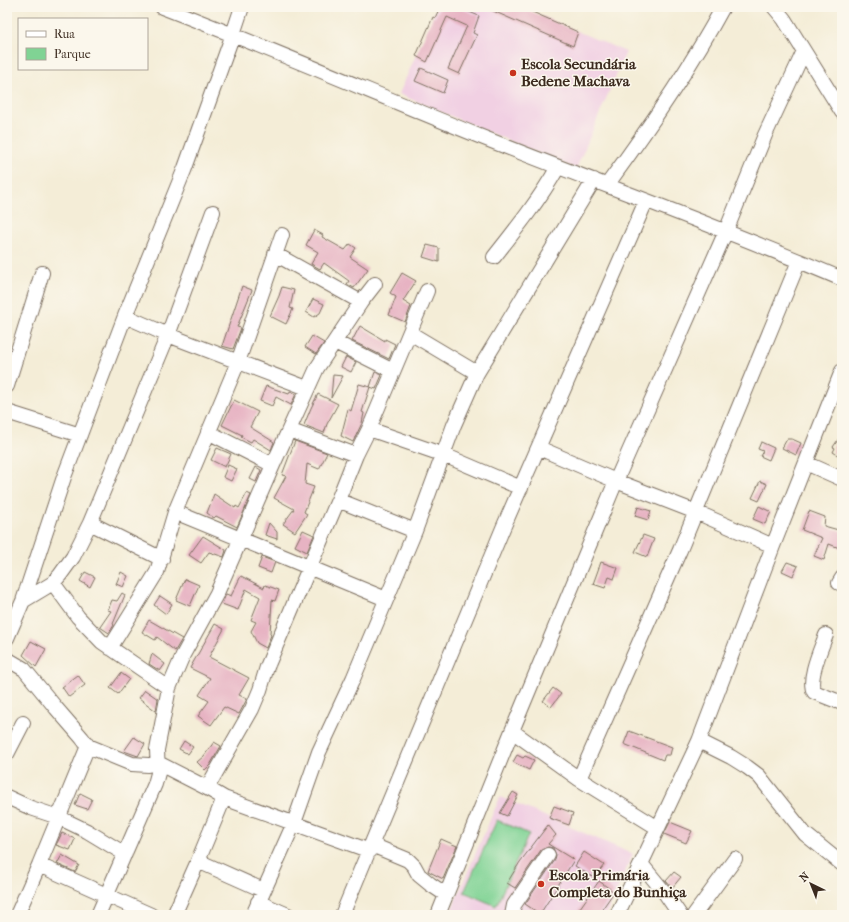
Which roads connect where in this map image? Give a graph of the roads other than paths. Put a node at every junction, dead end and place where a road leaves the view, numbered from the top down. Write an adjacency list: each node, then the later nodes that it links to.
1 (162, 7): 5 (street)
2 (242, 7): 5 (street)
3 (723, 7): 9 (street)
4 (774, 7): 6 (street)
5 (233, 34): 8 (street); 22 (street)
6 (804, 51): 7 (street); 12 (street)
7 (841, 108)
8 (558, 166): 9 (street); 15 (street)
9 (600, 182): 10 (street); 29 (street)
10 (646, 201): 12 (street); 37 (street)
11 (213, 212): 24 (street)
12 (726, 231): 16 (street); 43 (street)
13 (282, 235): 14 (street)
14 (275, 254): 21 (street); 26 (street)
15 (494, 257)
16 (799, 261): 18 (street); 47 (street)
17 (42, 273): 30 (street)
18 (842, 279)
19 (375, 284): 21 (street)
20 (428, 291): 23 (street)
21 (360, 302): 25 (street)
22 (125, 316): 24 (street); 36 (street)
23 (410, 333): 27 (street); 29 (street)
24 (168, 335): 26 (street); 48 (street)
25 (335, 342): 27 (street); 31 (street)
26 (238, 362): 31 (street); 35 (street)
27 (393, 371): 34 (street)
28 (842, 371): 40 (street)
29 (478, 373): 39 (street)
30 (7, 386)
31 (307, 388): 33 (street)
32 (7, 412): 36 (street)
33 (289, 430): 38 (street); 41 (street)
34 (369, 430): 38 (street); 39 (street)
35 (208, 432): 41 (street); 46 (street)
36 (80, 435): 56 (street)
37 (539, 448): 43 (street); 44 (street)
38 (356, 455): 45 (street)
39 (444, 455): 44 (street); 49 (street)
40 (806, 463): 42 (street); 51 (street)
41 (273, 464): 50 (street)
42 (842, 479)
43 (616, 481): 47 (street); 64 (street)
44 (521, 488): 76 (street)
45 (338, 500): 49 (street); 53 (street)
46 (175, 512): 50 (street); 52 (street)
47 (696, 512): 51 (street); 69 (street)
48 (90, 523): 52 (street); 54 (street)
49 (415, 531): 55 (street)
50 (241, 538): 53 (street); 61 (street)
51 (773, 546): 65 (street)
52 (162, 559): 59 (street)
53 (310, 567): 55 (street); 70 (street)
54 (53, 583): 56 (street); 59 (street)
55 (386, 599): 74 (street)
56 (23, 601): 58 (street)
57 (826, 635): 62 (street)
58 (7, 638)
59 (110, 648): 61 (street)
60 (7, 659): 66 (street)
61 (168, 688): 68 (street)
62 (842, 703)
63 (23, 723): 67 (street)
64 (512, 731): 69 (street); 84 (street)
65 (699, 741): 75 (street); 81 (street)
66 (88, 746): 68 (street); 73 (street)
67 (7, 754)
68 (158, 763): 70 (street); 77 (street)
69 (580, 779): 75 (street)
70 (207, 788): 72 (street)
71 (7, 797): 73 (street)
72 (224, 798): 74 (street); 80 (street)
73 (58, 817): 77 (street); 82 (street)
74 (294, 823): 76 (street); 86 (street)
75 (658, 828): 83 (street)
76 (371, 848): 84 (street); 92 (street)
77 (125, 854): 85 (street)
78 (548, 855): 94 (street)
79 (735, 859): 97 (street)
80 (198, 861): 86 (street); 90 (street)
81 (842, 864)
82 (39, 865): 85 (street); 87 (street)
83 (642, 865): 95 (street); 96 (street)
84 (445, 894): 93 (street)
85 (106, 895): 88 (street); 89 (street)
86 (258, 902): 91 (street)
87 (17, 915)
88 (98, 915)
89 (151, 915)
90 (174, 915)
91 (288, 915)
92 (342, 915)
93 (438, 915)
94 (512, 915)
95 (617, 915)
96 (680, 915)
97 (694, 915)

